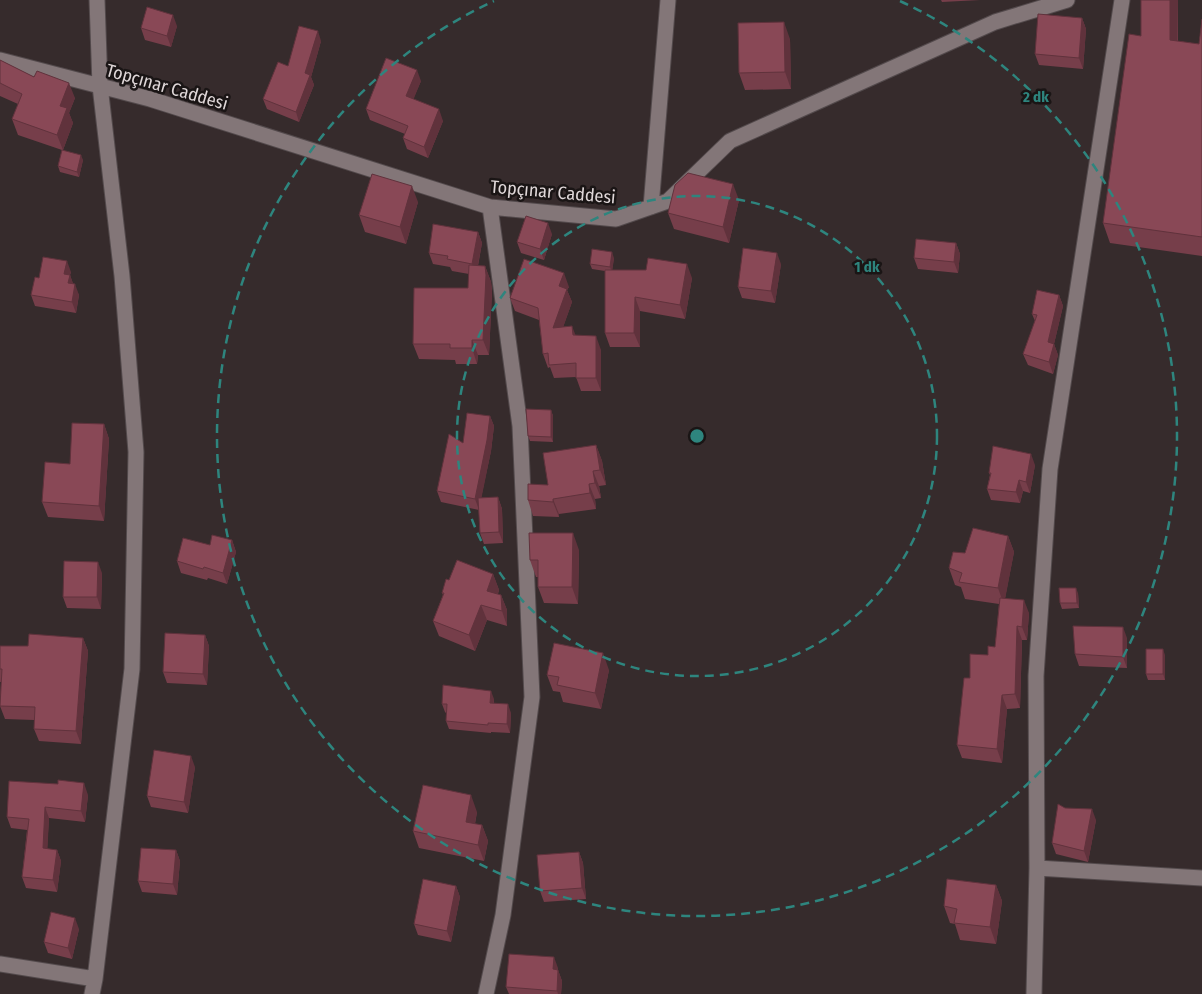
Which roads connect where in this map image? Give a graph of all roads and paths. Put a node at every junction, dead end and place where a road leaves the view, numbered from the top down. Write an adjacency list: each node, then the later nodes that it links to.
1 (97, 0): 6 (street)
2 (668, 0): 8 (street)
3 (1068, 0): 8 (street, Topçınar Caddesi)
4 (1122, 0): 9 (street)
5 (0, 60): 6 (street, Topçınar Caddesi)
6 (100, 86): 7 (street, Topçınar Caddesi); 12 (street)
7 (490, 207): 8 (street, Topçınar Caddesi); 13 (street)
8 (651, 207)
9 (1037, 868): 10 (street); 14 (street)
10 (1202, 878)
11 (0, 964): 12 (street)
12 (93, 986)
13 (486, 994)
14 (1034, 994)

